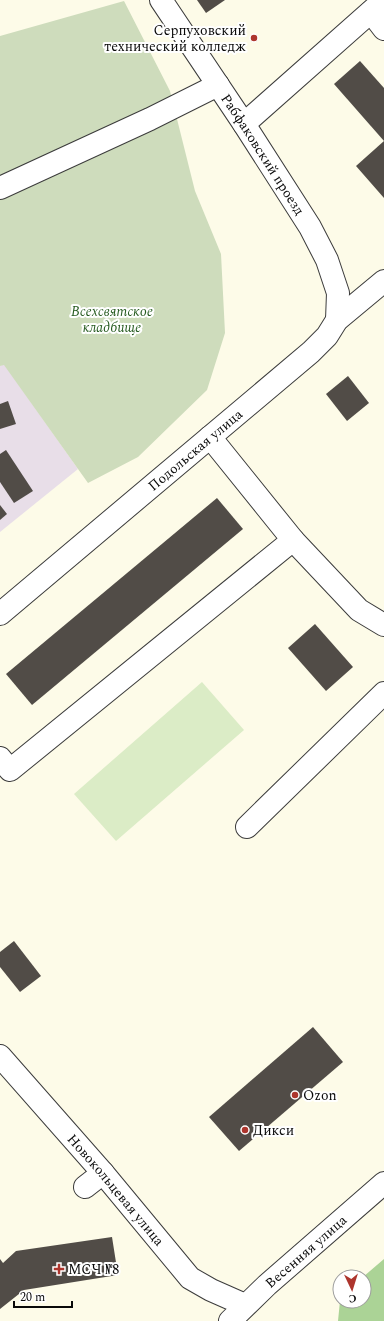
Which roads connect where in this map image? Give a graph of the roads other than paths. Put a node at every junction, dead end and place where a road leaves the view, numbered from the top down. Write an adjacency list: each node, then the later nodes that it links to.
1 (160, 0): 3 (street, Рабфаковский проезд)
2 (379, 14): 4 (street)
3 (218, 84): 4 (street, Рабфаковский проезд); 5 (street)
4 (244, 124): 7 (street, Рабфаковский проезд)
5 (0, 188)
6 (384, 281): 7 (street, Подольская улица)
7 (337, 320): 8 (street, Подольская улица)
8 (210, 438): 9 (street); 10 (street, Подольская улица)
9 (293, 540): 11 (street); 13 (street)
10 (0, 614)
11 (384, 625)
12 (384, 693): 14 (street)
13 (0, 758)
14 (247, 827)
15 (0, 1056): 16 (street, Новокольцевая улица)
16 (103, 1173): 18 (street); 19 (street, Новокольцевая улица)
17 (384, 1183): 19 (street, Весенняя улица)
18 (85, 1187)
19 (245, 1305): 20 (street, Весенняя улица)
20 (230, 1321)

